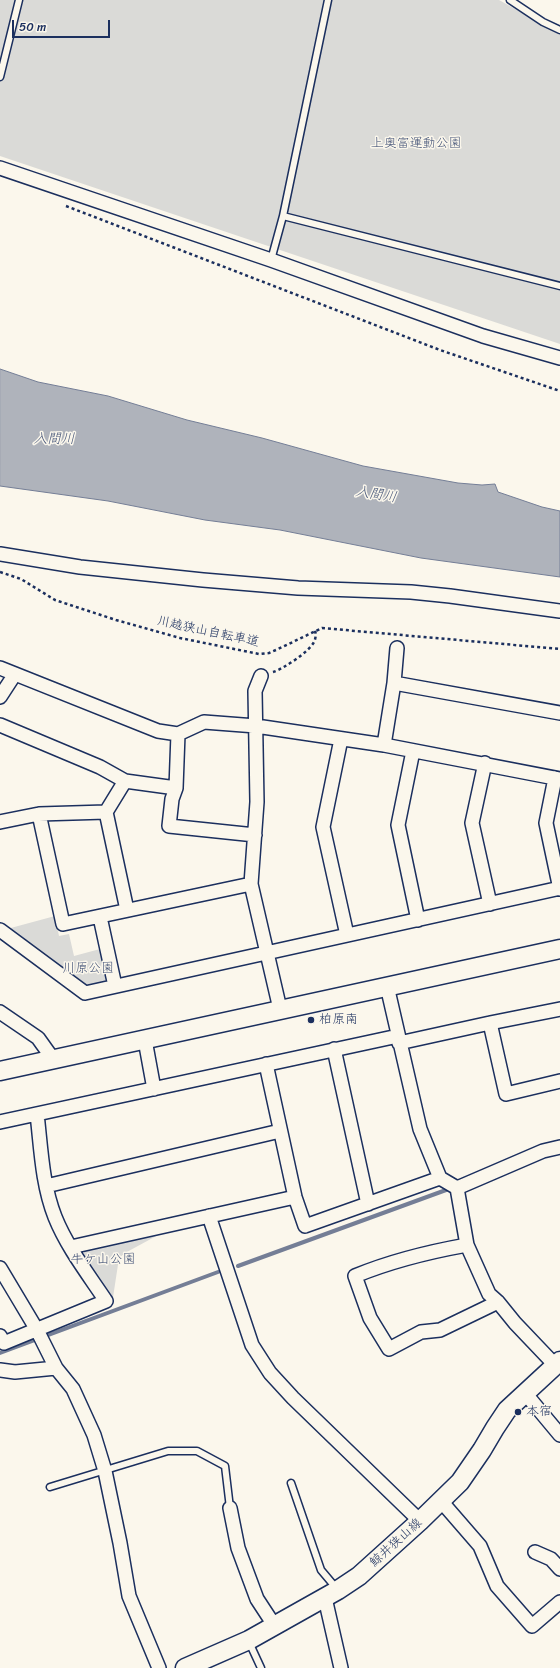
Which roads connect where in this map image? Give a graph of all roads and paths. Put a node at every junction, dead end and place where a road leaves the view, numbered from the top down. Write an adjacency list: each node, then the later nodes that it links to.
1 (19, 0): 5 (lane)
2 (328, 0): 8 (lane)
3 (510, 0): 4 (lane)
4 (560, 30)
5 (0, 77)
6 (0, 168): 9 (street)
7 (64, 205): 12 (path)
8 (283, 216): 9 (lane); 10 (lane)
9 (271, 260): 11 (street)
10 (560, 286)
11 (560, 358)
12 (560, 392)
13 (0, 554): 15 (street)
14 (0, 572): 16 (path, 川越狭山自転車道)
15 (560, 611)
16 (315, 630): 18 (path, 川越狭山自転車道); 21 (path)
17 (397, 648): 22 (street)
18 (560, 649)
19 (0, 668): 20 (street)
20 (14, 674): 23 (street); 27 (street)
21 (261, 676): 26 (street)
22 (394, 683): 24 (street); 29 (street)
23 (0, 697)
24 (560, 713)
25 (0, 725): 33 (street)
26 (256, 726): 27 (street); 28 (street); 38 (street)
27 (178, 734): 34 (street)
28 (341, 739): 29 (street); 46 (street)
29 (384, 745): 30 (street)
30 (413, 751): 31 (street); 44 (street)
31 (485, 763): 32 (street); 41 (street)
32 (558, 778): 40 (street)
33 (124, 781): 34 (street); 35 (street)
34 (176, 788): 38 (street)
35 (106, 812): 36 (street); 42 (street)
36 (39, 814): 37 (street); 43 (street)
37 (0, 822)
38 (255, 835): 39 (street)
39 (251, 884): 42 (street); 48 (street)
40 (560, 888): 41 (street)
41 (490, 904): 44 (street)
42 (127, 910): 43 (street)
43 (100, 916): 49 (street)
44 (418, 920): 46 (street)
45 (0, 930): 49 (street)
46 (347, 935): 48 (street)
47 (560, 949): 50 (street)
48 (267, 953): 49 (street); 51 (street)
49 (116, 986)
50 (387, 986): 51 (street); 56 (street)
51 (280, 1009): 55 (street)
52 (560, 1009): 54 (street)
53 (0, 1012): 58 (street)
54 (490, 1023): 56 (street); 61 (street)
55 (145, 1040): 58 (street); 62 (street)
56 (399, 1040): 57 (street); 67 (street)
57 (334, 1049): 59 (street); 71 (street)
58 (53, 1059): 60 (street)
59 (266, 1064): 62 (street); 65 (street)
60 (0, 1071)
61 (560, 1081)
62 (154, 1089): 63 (street)
63 (37, 1114): 64 (street); 68 (street)
64 (0, 1122)
65 (280, 1131): 68 (street); 70 (street)
66 (560, 1147): 69 (street)
67 (440, 1178): 69 (street); 71 (street)
68 (46, 1186): 74 (street)
69 (458, 1188): 73 (street)
70 (295, 1197): 71 (street); 72 (street)
71 (368, 1204)
72 (209, 1216): 74 (street); 89 (street)
73 (467, 1245): 76 (street); 76 (street)
74 (71, 1247): 77 (street)
75 (0, 1268): 77 (street)
76 (498, 1302): 79 (street)
77 (37, 1330): 78 (street); 80 (street)
78 (0, 1336)
79 (558, 1363): 82 (street, 鯨井狭山線)
80 (56, 1368): 81 (street); 84 (street)
81 (0, 1370)
82 (525, 1393): 83 (street); 87 (street, 鯨井狭山線)
83 (560, 1435)
84 (105, 1471): 86 (lane); 88 (lane); 97 (street)
85 (292, 1483): 93 (lane)
86 (50, 1487)
87 (441, 1501): 89 (street, 鯨井狭山線); 94 (street)
88 (230, 1508): 95 (street)
89 (420, 1521): 93 (street, 鯨井狭山線)
90 (535, 1552): 91 (street)
91 (556, 1556): 92 (street)
92 (560, 1569)
93 (332, 1594): 95 (street, 鯨井狭山線); 100 (street)
94 (560, 1602)
95 (274, 1626): 96 (street, 鯨井狭山線)
96 (249, 1640): 98 (street, 鯨井狭山線); 99 (lane)
97 (159, 1668)
98 (185, 1668)
99 (261, 1668)
100 (341, 1668)

